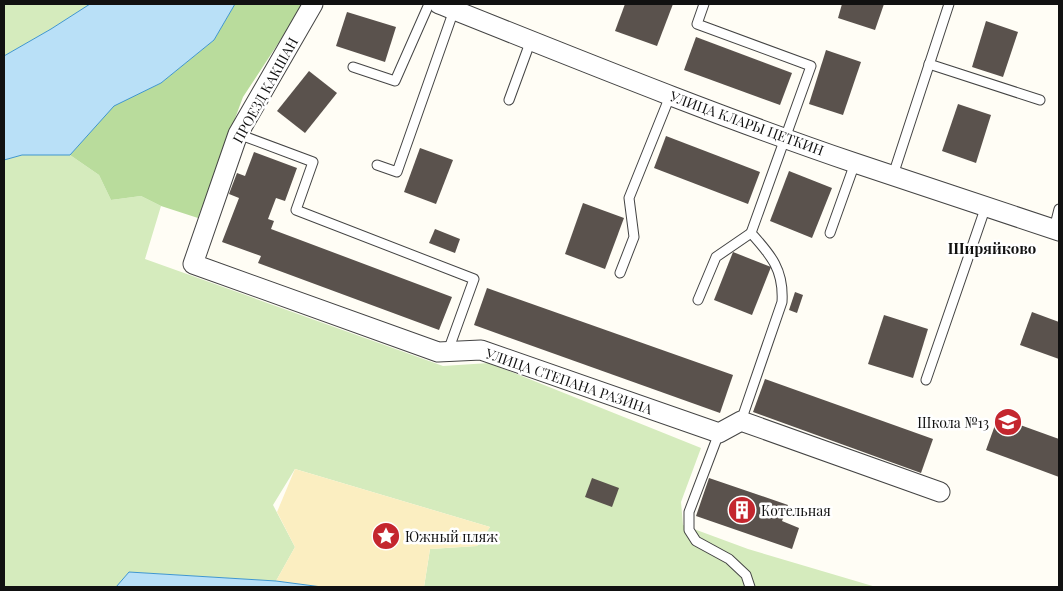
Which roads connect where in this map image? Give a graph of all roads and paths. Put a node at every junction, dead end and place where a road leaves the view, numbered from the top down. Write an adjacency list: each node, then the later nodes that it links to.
1 (313, 4): 12 (street, ПРОЕЗД КАКШАН)
2 (429, 4): 8 (lane)
3 (704, 4): 13 (lane)
4 (949, 4): 7 (lane)
5 (457, 8): 6 (street, УЛИЦА КЛАРЫ ЦЕТКИН); 15 (lane)
6 (531, 40): 9 (street, УЛИЦА КЛАРЫ ЦЕТКИН); 10 (lane)
7 (929, 64): 11 (lane); 16 (lane)
8 (353, 67)
9 (670, 96): 13 (street, УЛИЦА КЛАРЫ ЦЕТКИН); 23 (lane)
10 (509, 100)
11 (1040, 100)
12 (238, 134): 22 (street, ПРОЕЗД КАКШАН); 25 (lane)
13 (784, 138): 14 (street, УЛИЦА КЛАРЫ ЦЕТКИН); 20 (lane)
14 (855, 163): 16 (street, УЛИЦА КЛАРЫ ЦЕТКИН); 21 (lane)
15 (377, 165)
16 (893, 175): 17 (street, УЛИЦА КЛАРЫ ЦЕТКИН)
17 (986, 206): 19 (street, УЛИЦА КЛАРЫ ЦЕТКИН); 26 (lane)
18 (1059, 209): 19 (lane)
19 (1057, 230)
20 (751, 233): 24 (lane); 27 (lane)
21 (830, 233)
22 (193, 264): 25 (street, УЛИЦА СТЕПАНА РАЗИНА)
23 (620, 273)
24 (698, 300)
25 (448, 352): 28 (street, УЛИЦА СТЕПАНА РАЗИНА)
26 (926, 380)
27 (741, 421): 28 (street); 29 (street)
28 (719, 433): 30 (lane)
29 (940, 492)
30 (750, 587)

